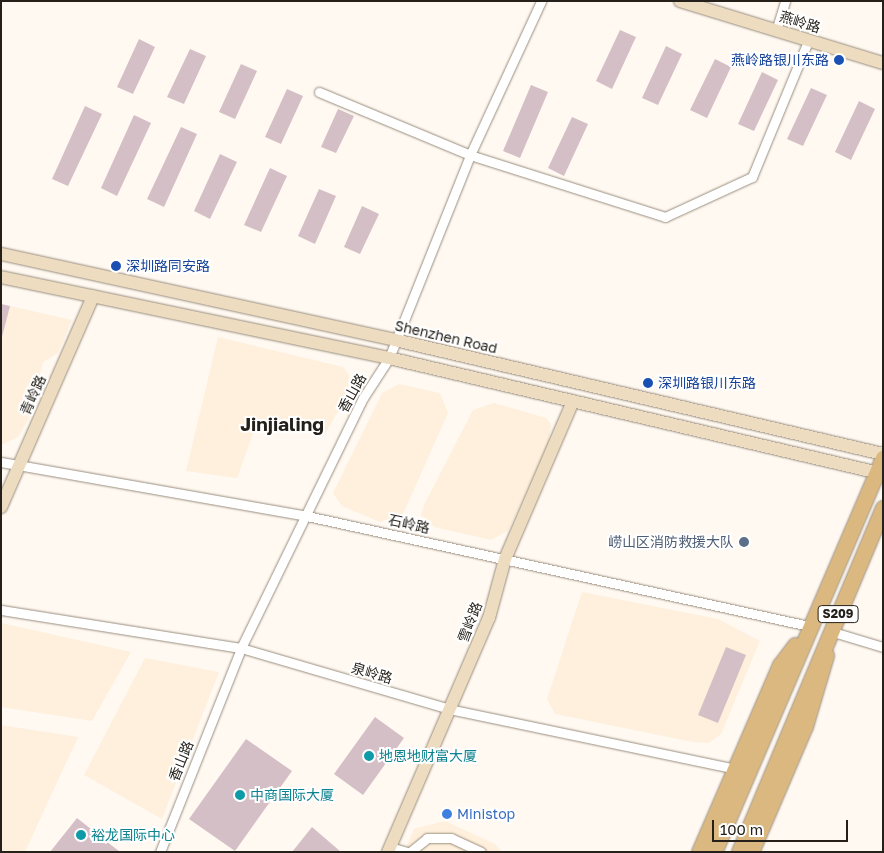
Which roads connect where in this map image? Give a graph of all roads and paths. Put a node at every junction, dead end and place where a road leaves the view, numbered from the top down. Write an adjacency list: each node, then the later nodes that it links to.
1 (541, 1): 8 (street, 香山路)
2 (680, 1): 4 (main road, 燕岭路)
3 (785, 1): 4 (street)
4 (776, 31): 5 (main road, 燕岭路)
5 (808, 41): 6 (main road, 燕岭路); 8 (street)
6 (883, 64)
7 (319, 92): 8 (street)
8 (470, 155): 12 (street, 香山路)
9 (1, 254): 12 (main road, Shenzhen Road)
10 (1, 277): 11 (main road)
11 (93, 296): 13 (main road); 17 (main road, 青岭路)
12 (395, 340): 13 (street, 香山路); 15 (main road, Shenzhen Road)
13 (389, 358): 14 (main road); 21 (street, 香山路)
14 (573, 401): 18 (main road); 22 (main road, 雪岭路)
15 (883, 456): 18 (main road, S209)
16 (1, 462): 17 (street, 石岭路 / 石岭路)
17 (18, 466): 19 (main road, 青岭路); 21 (street, 石岭路 / 石岭路)
18 (880, 473): 24 (main road, S209)
19 (1, 507)
20 (883, 508): 25 (main road, S209)
21 (307, 516): 22 (street, 石岭路 / 石岭路); 27 (street, 香山路)
22 (505, 559): 24 (street, 石岭路 / 石岭路); 28 (main road, 雪岭路)
23 (1, 610): 27 (street, 泉岭路)
24 (809, 626): 29 (main road); 35 (main road, S209)
25 (830, 631): 26 (street); 36 (main road, S209); 37 (main road)
26 (883, 647)
27 (241, 648): 28 (street, 泉岭路); 31 (street, 香山路)
28 (449, 709): 29 (street, 泉岭路); 30 (main road, 雪岭路)
29 (735, 769): 34 (main road)
30 (389, 849): 32 (street)
31 (160, 852)
32 (409, 852): 33 (street)
33 (481, 852)
34 (699, 852)
35 (714, 852)
36 (739, 852)
37 (751, 852)

